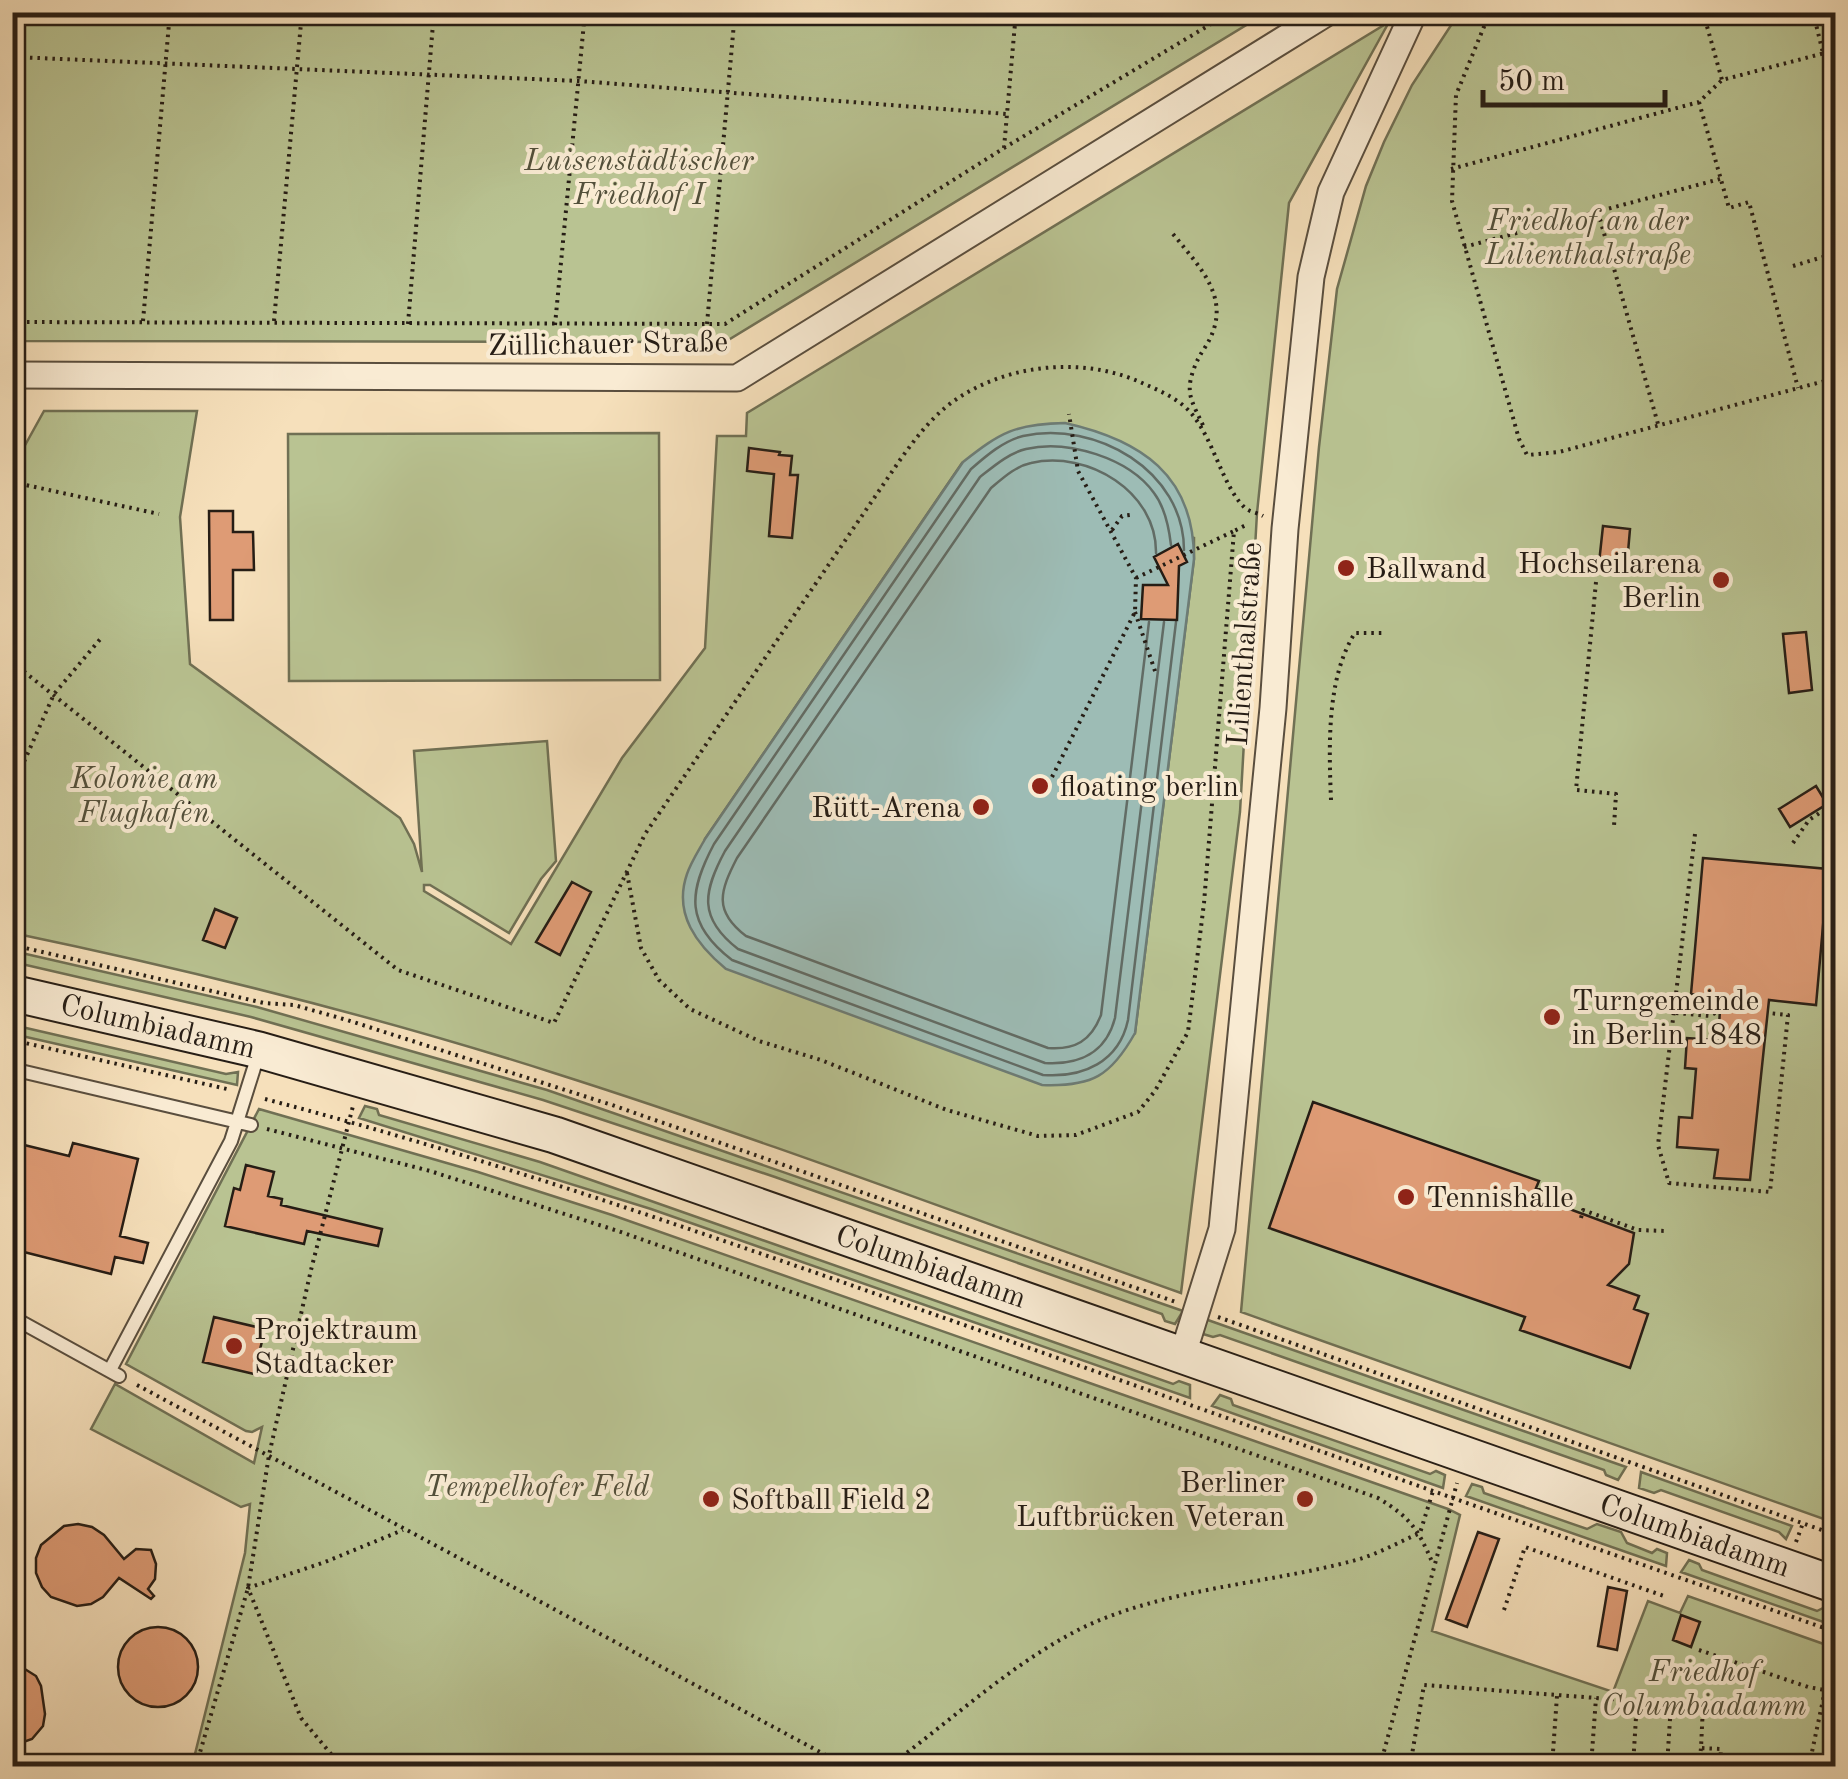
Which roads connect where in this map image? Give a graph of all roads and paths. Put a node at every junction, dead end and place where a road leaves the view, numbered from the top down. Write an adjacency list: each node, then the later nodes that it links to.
1 (16, 12): 16 (path)
2 (170, 12): 17 (path)
3 (302, 12): 18 (path)
4 (434, 12): 19 (path)
5 (585, 12): 21 (path)
6 (735, 12): 22 (path)
7 (1016, 12): 25 (path)
8 (1232, 12): 26 (path)
9 (1328, 12): 41 (street, Züllichauer Straße)
10 (1414, 12): 52 (street, Lilienthalstraße)
11 (1490, 12): 27 (path)
12 (1704, 12): 20 (path)
13 (1812, 12): 15 (path)
14 (1836, 50): 15 (path)
15 (1822, 53): 20 (path)
16 (14, 57): 17 (path); 23 (path)
17 (165, 64): 18 (path); 34 (path)
18 (296, 72): 19 (path); 36 (path)
19 (429, 74): 21 (path); 37 (path)
20 (1722, 80): 24 (path)
21 (579, 81): 22 (path); 38 (path)
22 (728, 90): 25 (path); 39 (path)
23 (12, 101)
24 (1699, 102): 27 (path); 28 (path)
25 (1007, 114): 26 (path)
26 (1004, 148): 39 (path)
27 (1451, 169): 31 (path)
28 (1720, 179): 29 (path); 42 (path)
29 (1598, 212): 31 (path); 44 (path)
30 (1173, 234): 45 (path)
31 (1464, 247): 44 (path)
32 (1836, 253): 33 (path)
33 (1793, 266)
34 (143, 321): 35 (path); 36 (path)
35 (12, 322)
36 (274, 324): 37 (path)
37 (408, 324): 38 (path)
38 (554, 324): 39 (path)
39 (706, 324)
40 (1836, 378): 42 (path)
41 (17, 382)
42 (1798, 388): 44 (path)
43 (1069, 414): 48 (path)
44 (1658, 425)
45 (1208, 437): 52 (path); 70 (path)
46 (12, 482): 49 (path)
47 (1096, 488): 48 (path)
48 (1089, 491): 54 (path)
49 (159, 514)
50 (1130, 514): 54 (path)
51 (1248, 524): 53 (path)
52 (1285, 529): 87 (street, Lilienthalstraße)
53 (1234, 531): 55 (path); 70 (path)
54 (1111, 532): 55 (path)
55 (1136, 578): 57 (path)
56 (1596, 582): 67 (path)
57 (1135, 612): 61 (path); 63 (path)
58 (1382, 634): 65 (path)
59 (102, 637): 62 (path)
60 (12, 662): 62 (path)
61 (1156, 674)
62 (54, 694): 64 (path); 70 (path)
63 (1052, 777)
64 (12, 789)
65 (1331, 800)
66 (1836, 802): 69 (path)
67 (1614, 826)
68 (1694, 834): 74 (path)
69 (1794, 843)
70 (626, 871)
71 (12, 945): 87 (path)
72 (12, 993): 77 (main road, Columbiadamm)
73 (1720, 1010): 74 (path)
74 (1676, 1013): 83 (path)
75 (1768, 1014): 83 (path)
76 (12, 1040): 79 (path)
77 (259, 1050): 79 (lane); 89 (main road, Columbiadamm)
78 (12, 1069): 80 (lane)
79 (246, 1094): 80 (lane); 92 (path)
80 (244, 1123): 82 (path); 90 (lane)
81 (346, 1134): 82 (path)
82 (342, 1148): 91 (path); 96 (path)
83 (1729, 1188): 84 (path)
84 (1728, 1200)
85 (1581, 1218): 86 (path)
86 (1666, 1231)
87 (1198, 1309): 89 (street, Lilienthalstraße); 94 (path)
88 (12, 1317): 90 (lane)
89 (1183, 1354): 100 (main road, Columbiadamm)
90 (115, 1373): 91 (path)
91 (269, 1455): 95 (path); 101 (path)
92 (1434, 1491): 96 (path); 104 (path)
93 (1448, 1510): 99 (path)
94 (1802, 1523): 97 (path); 98 (path)
95 (402, 1530): 101 (path); 116 (path)
96 (1420, 1533): 99 (path); 117 (path)
97 (1836, 1535)
98 (1795, 1544)
99 (1433, 1564): 118 (path)
100 (1836, 1585)
101 (248, 1588): 114 (path); 115 (path)
102 (1664, 1596): 103 (path)
103 (1504, 1610)
104 (1836, 1632)
105 (1834, 1648): 107 (path)
106 (1700, 1650): 107 (path)
107 (1825, 1690): 108 (path); 126 (path)
108 (1836, 1692)
109 (1557, 1696): 110 (path); 119 (path); 120 (path)
110 (1596, 1698): 111 (path); 121 (path)
111 (1637, 1702): 112 (path); 122 (path)
112 (1670, 1704): 113 (path); 123 (path)
113 (1701, 1748): 124 (path); 125 (path)
114 (196, 1766)
115 (340, 1766)
116 (846, 1766)
117 (888, 1766)
118 (1380, 1766)
119 (1410, 1766)
120 (1552, 1766)
121 (1591, 1766)
122 (1633, 1766)
123 (1667, 1766)
124 (1699, 1766)
125 (1720, 1766)
126 (1809, 1766)

